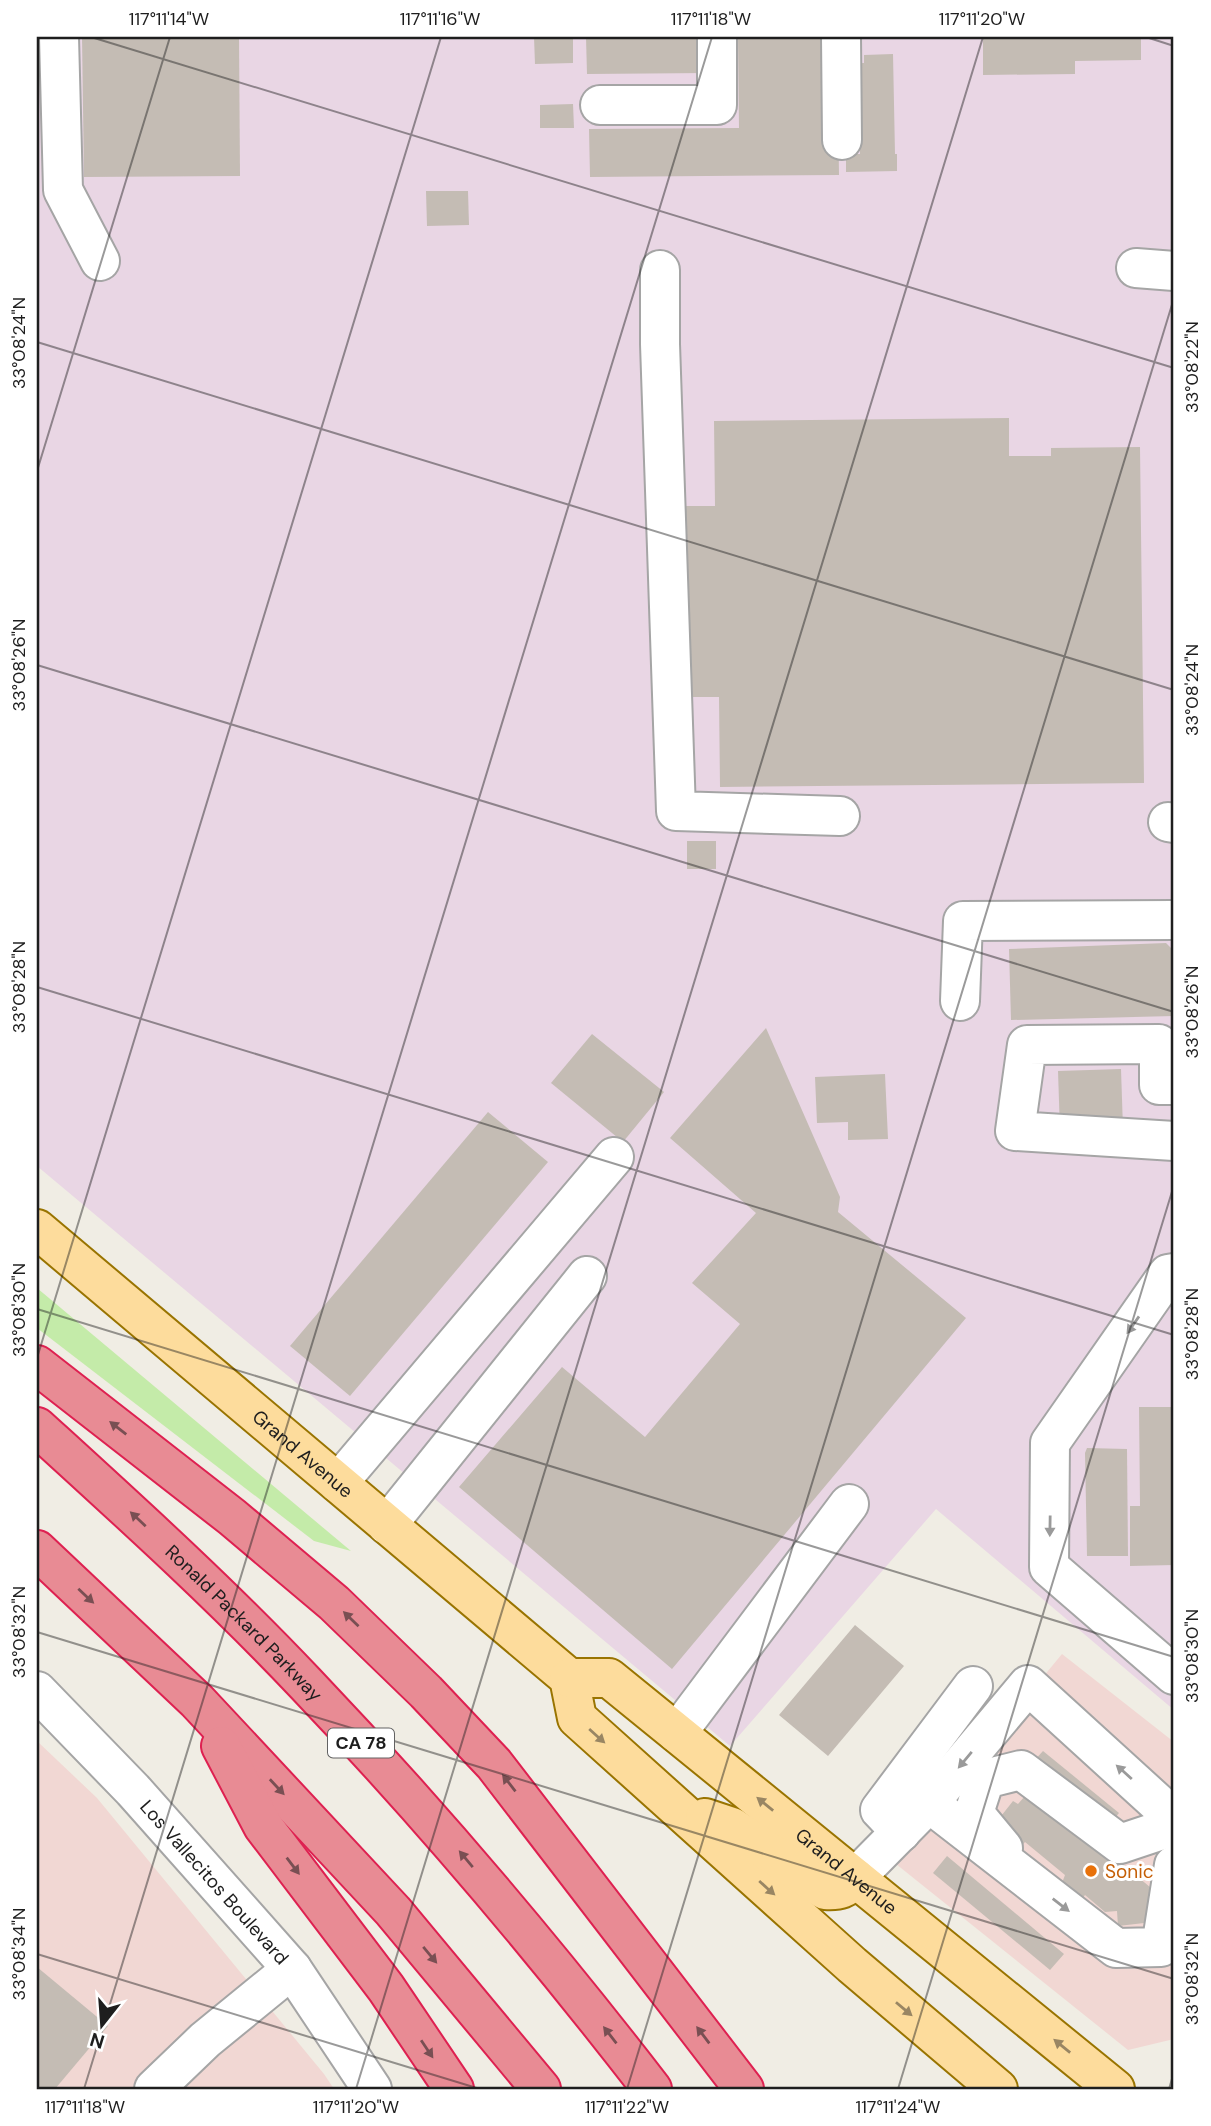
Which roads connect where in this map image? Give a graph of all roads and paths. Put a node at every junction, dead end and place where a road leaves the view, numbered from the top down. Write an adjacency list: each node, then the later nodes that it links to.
1 (59, 37): 6 (street)
2 (717, 37): 4 (street)
3 (841, 37): 5 (street)
4 (600, 105)
5 (842, 140)
6 (100, 261)
7 (1136, 268): 9 (street)
8 (660, 270): 10 (street)
9 (1174, 271)
10 (840, 816)
11 (1174, 920): 12 (street)
12 (960, 1001)
13 (1174, 1085): 14 (street)
14 (1174, 1141)
15 (614, 1157): 21 (street)
16 (37, 1229): 21 (main road, Grand Avenue)
17 (1174, 1273): 25 (street, one-way to 25)
18 (587, 1276): 23 (street)
19 (37, 1366): 45 (highway, one-way to 19)
20 (37, 1427): 44 (highway, Ronald Packard Parkway / CA 78, one-way to 20)
21 (338, 1483): 23 (main road, Grand Avenue)
22 (849, 1504): 30 (street)
23 (387, 1525): 26 (main road, Grand Avenue)
24 (37, 1550): 29 (highway, one-way to 29)
25 (1174, 1675)
26 (569, 1678): 30 (main road, Grand Avenue); 32 (main road, one-way to 32)
27 (973, 1686): 35 (street)
28 (37, 1691): 39 (street, Los Vallecitos Boulevard)
29 (197, 1701): 42 (highway, one-way to 42); 43 (highway, one-way to 43)
30 (677, 1732): 37 (main road, Grand Avenue, one-way to 30)
31 (929, 1803): 33 (street, one-way to 31); 35 (street); 38 (street)
32 (679, 1810): 37 (main road); 46 (main road, one-way to 46)
33 (1174, 1818)
34 (1174, 1826): 38 (street)
35 (901, 1832): 37 (street)
36 (1174, 1865): 38 (street, one-way to 36)
37 (855, 1878): 47 (main road, Grand Avenue, one-way to 37)
38 (1025, 1878)
39 (292, 1969): 40 (street); 41 (street, Los Vallecitos Boulevard)
40 (154, 2089)
41 (372, 2089)
42 (454, 2089)
43 (541, 2089)
44 (652, 2089)
45 (744, 2089)
46 (999, 2089)
47 (1115, 2089)

